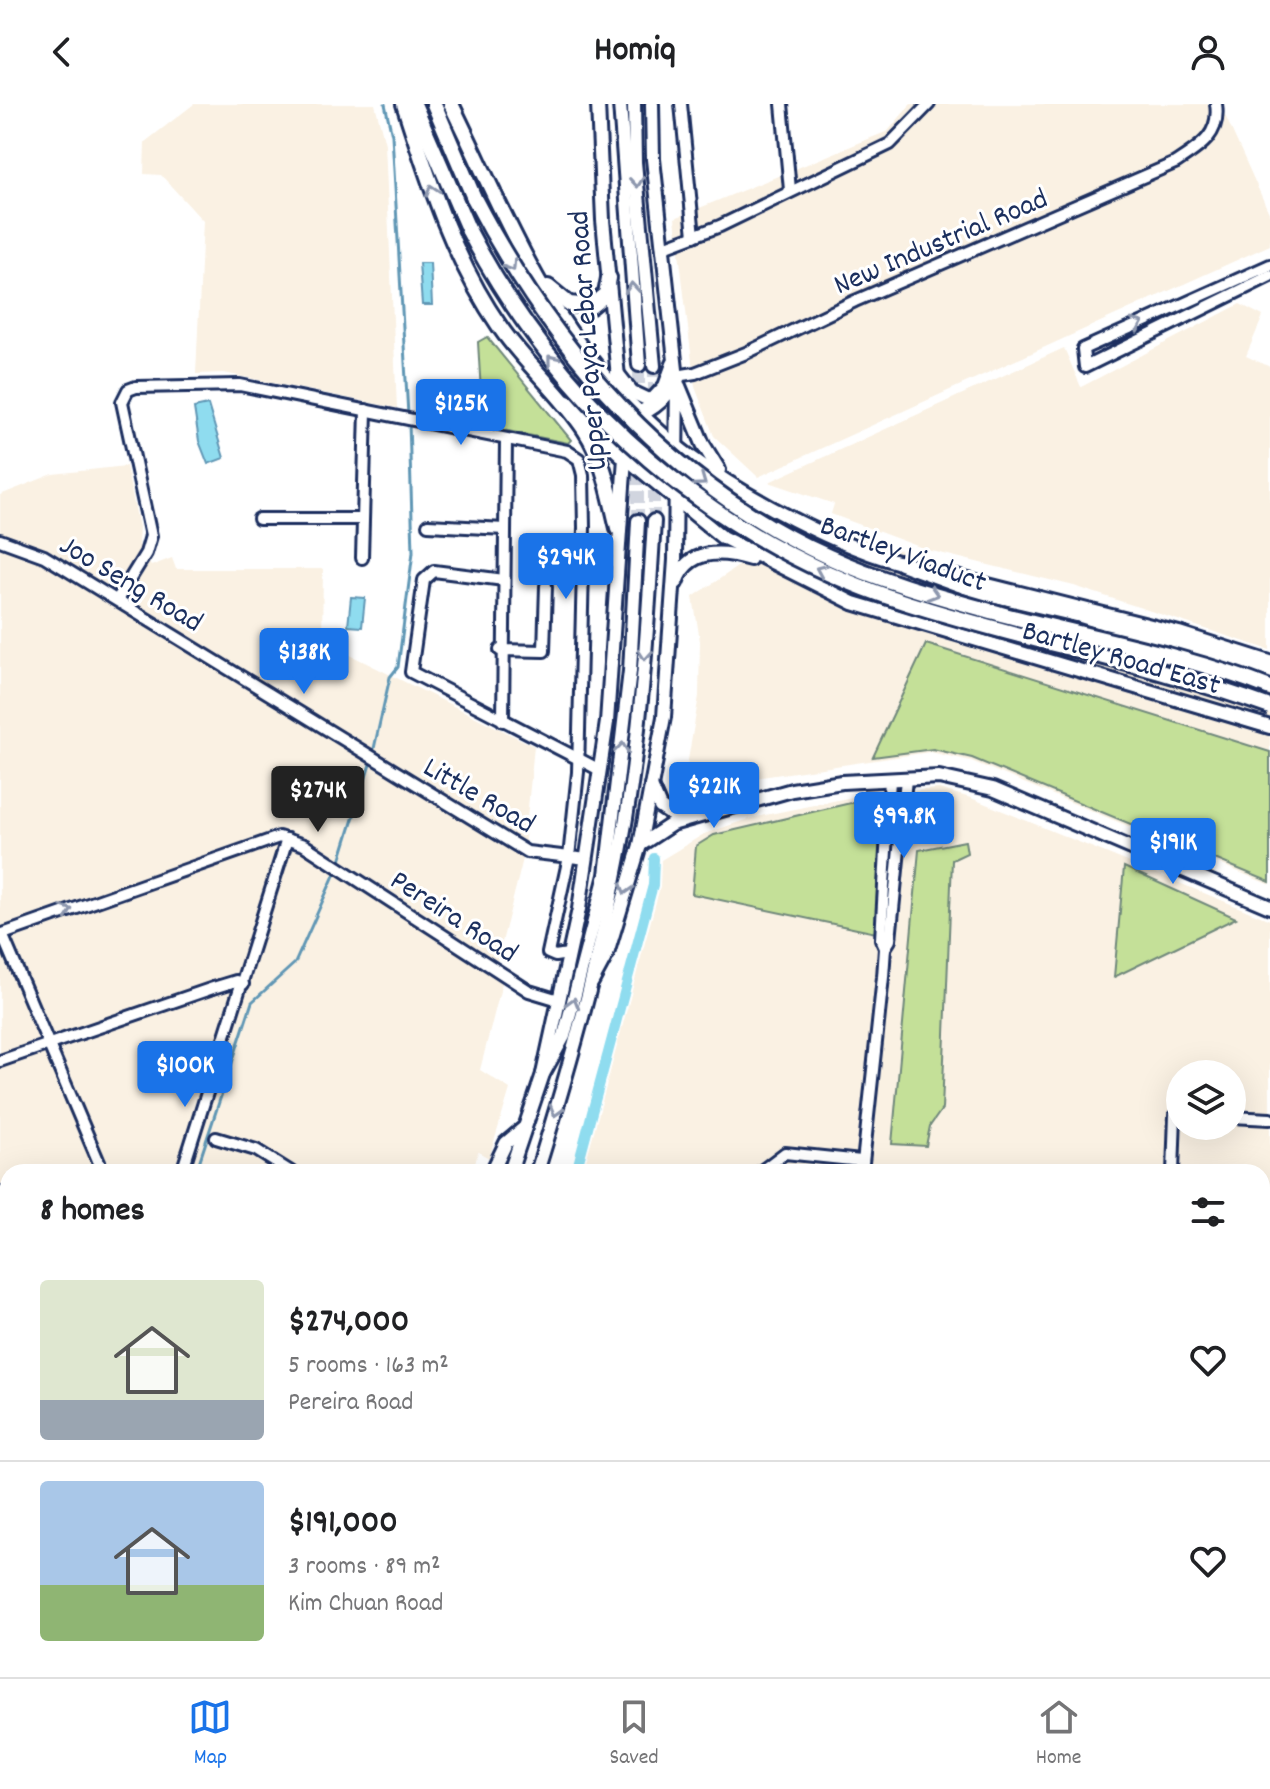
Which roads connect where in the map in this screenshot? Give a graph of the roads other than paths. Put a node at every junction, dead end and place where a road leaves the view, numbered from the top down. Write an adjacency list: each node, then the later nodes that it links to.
1 (404, 104): 25 (highway, one-way to 1)
2 (414, 104): 56 (highway, Bartley Viaduct, one-way to 2, bridge)
3 (434, 104): 55 (highway, Bartley Viaduct, one-way to 55, bridge)
4 (451, 104): 17 (highway)
5 (598, 104): 19 (main road, Upper Paya Lebar Road)
6 (620, 104): 22 (main road, Upper Paya Lebar Road, one-way to 6)
7 (634, 104): 23 (main road, Upper Paya Lebar Road, one-way to 23)
8 (652, 104): 15 (main road)
9 (681, 104): 14 (street)
10 (782, 104): 13 (street)
11 (929, 104): 13 (street)
12 (1216, 104): 26 (street, New Industrial Road)
13 (790, 190): 14 (street)
14 (694, 236): 15 (street)
15 (664, 247): 21 (main road)
16 (1270, 265): 18 (street, one-way to 16)
17 (534, 272): 19 (highway); 20 (highway)
18 (1270, 276)
19 (609, 278): 24 (main road, Upper Paya Lebar Road)
20 (581, 349): 25 (highway); 27 (highway)
21 (676, 358): 24 (main road); 26 (main road)
22 (639, 365)
23 (654, 366)
24 (617, 373): 27 (main road, Upper Paya Lebar Road)
25 (541, 377): 28 (highway)
26 (676, 378): 30 (highway); 33 (main road); 35 (main road)
27 (619, 393): 30 (main road, Bartley Road East); 31 (main road, Upper Paya Lebar Road)
28 (564, 402): 31 (highway); 34 (highway); 42 (highway)
29 (366, 410): 32 (street); 38 (street); 50 (street)
30 (642, 414): 31 (highway); 33 (main road, Bartley Road East)
31 (622, 418): 34 (main road, Upper Paya Lebar Road)
32 (506, 439): 43 (street); 60 (street, Upper Paya Lebar Road)
33 (673, 443): 35 (main road, Bartley Road East); 36 (main road)
34 (625, 457): 36 (main road, Bartley Road East); 42 (main road, Upper Paya Lebar Road)
35 (733, 485): 46 (main road, Bartley Road East)
36 (675, 501): 47 (main road, Bartley Road East); 51 (main road)
37 (259, 519): 38 (street)
38 (363, 519): 45 (street)
39 (638, 521): 79 (main road, Upper Paya Lebar Road, one-way to 39)
40 (654, 521): 74 (main road, one-way to 74)
41 (428, 525): 43 (street)
42 (618, 528): 61 (main road, Upper Paya Lebar Road)
43 (505, 529): 48 (street)
44 (0, 540): 50 (street, Joo Seng Road)
45 (362, 558)
46 (901, 563): 53 (main road, Bartley Road East); 54 (highway)
47 (780, 569): 51 (main road); 59 (main road, Bartley Road East)
48 (504, 580): 52 (street); 57 (street)
49 (546, 586): 52 (street)
50 (117, 600): 58 (street, Joo Seng Road)
51 (671, 607): 64 (main road)
52 (501, 650): 57 (street)
53 (1270, 662)
54 (1270, 674)
55 (1270, 688)
56 (1270, 707)
57 (503, 721): 60 (street)
58 (316, 725): 68 (street, Little Road)
59 (1270, 727)
60 (578, 761): 61 (street); 68 (street, Upper Paya Lebar Road)
61 (600, 770): 69 (main road, Upper Paya Lebar Road)
62 (890, 779): 63 (main road); 65 (main road); 72 (street)
63 (906, 779): 70 (main road); 72 (street)
64 (651, 786): 65 (main road); 67 (main road)
65 (681, 821): 67 (main road)
66 (287, 839): 71 (street, one-way to 66); 75 (street); 76 (street, Pereira Road)
67 (640, 845): 74 (main road, one-way to 74)
68 (569, 857): 69 (street, Little Road); 73 (street, Upper Paya Lebar Road)
69 (587, 859): 73 (main road, Upper Paya Lebar Road)
70 (1270, 907)
71 (1, 934): 77 (street)
72 (885, 948): 93 (street)
73 (568, 954): 76 (main road, Upper Paya Lebar Road)
74 (592, 982): 90 (main road, one-way to 90)
75 (243, 984): 77 (street); 86 (street)
76 (559, 1000): 79 (main road, Upper Paya Lebar Road)
77 (49, 1044): 78 (street); 85 (street)
78 (0, 1061)
79 (543, 1074): 82 (main road, Upper Paya Lebar Road)
80 (1246, 1118): 81 (street)
81 (1270, 1119)
82 (525, 1127): 88 (main road); 89 (main road, Upper Paya Lebar Road)
83 (216, 1138): 87 (street)
84 (1174, 1140): 94 (street)
85 (100, 1164)
86 (185, 1164)
87 (278, 1164)
88 (496, 1164)
89 (513, 1164)
90 (539, 1164)
91 (768, 1164): 92 (street)
92 (849, 1164)
93 (861, 1164)
94 (1173, 1164)

